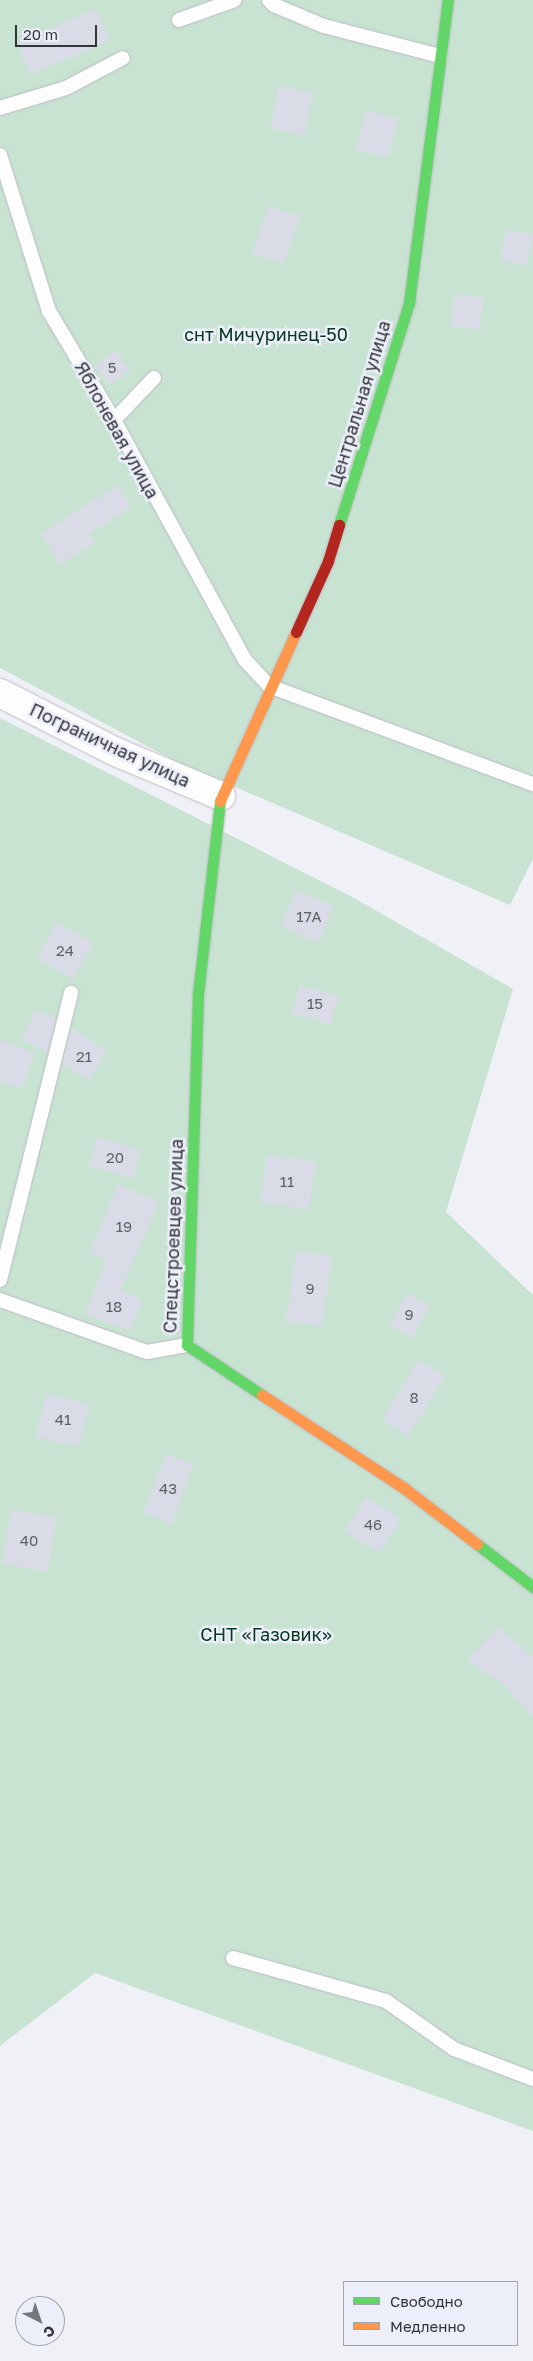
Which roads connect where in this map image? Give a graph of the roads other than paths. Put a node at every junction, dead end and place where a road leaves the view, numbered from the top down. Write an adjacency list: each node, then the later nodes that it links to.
1 (235, 0): 4 (lane)
2 (269, 0): 5 (lane)
3 (448, 0): 5 (street, Центральная улица)
4 (178, 20)
5 (440, 56): 11 (street, Центральная улица)
6 (123, 58): 7 (lane)
7 (0, 108)
8 (0, 155): 10 (lane, Яблоневая улица)
9 (154, 378): 10 (lane)
10 (114, 420): 11 (lane, Яблоневая улица)
11 (270, 686): 13 (lane); 14 (street, Центральная улица)
12 (0, 693): 14 (street, Пограничная улица)
13 (533, 784)
14 (221, 796): 18 (street, Спецстроевцев улица)
15 (71, 994): 16 (lane)
16 (0, 1280)
17 (0, 1300): 18 (lane)
18 (186, 1345): 19 (street, Спецстроевцев улица)
19 (533, 1587)
20 (233, 1958): 21 (lane)
21 (533, 2079)

